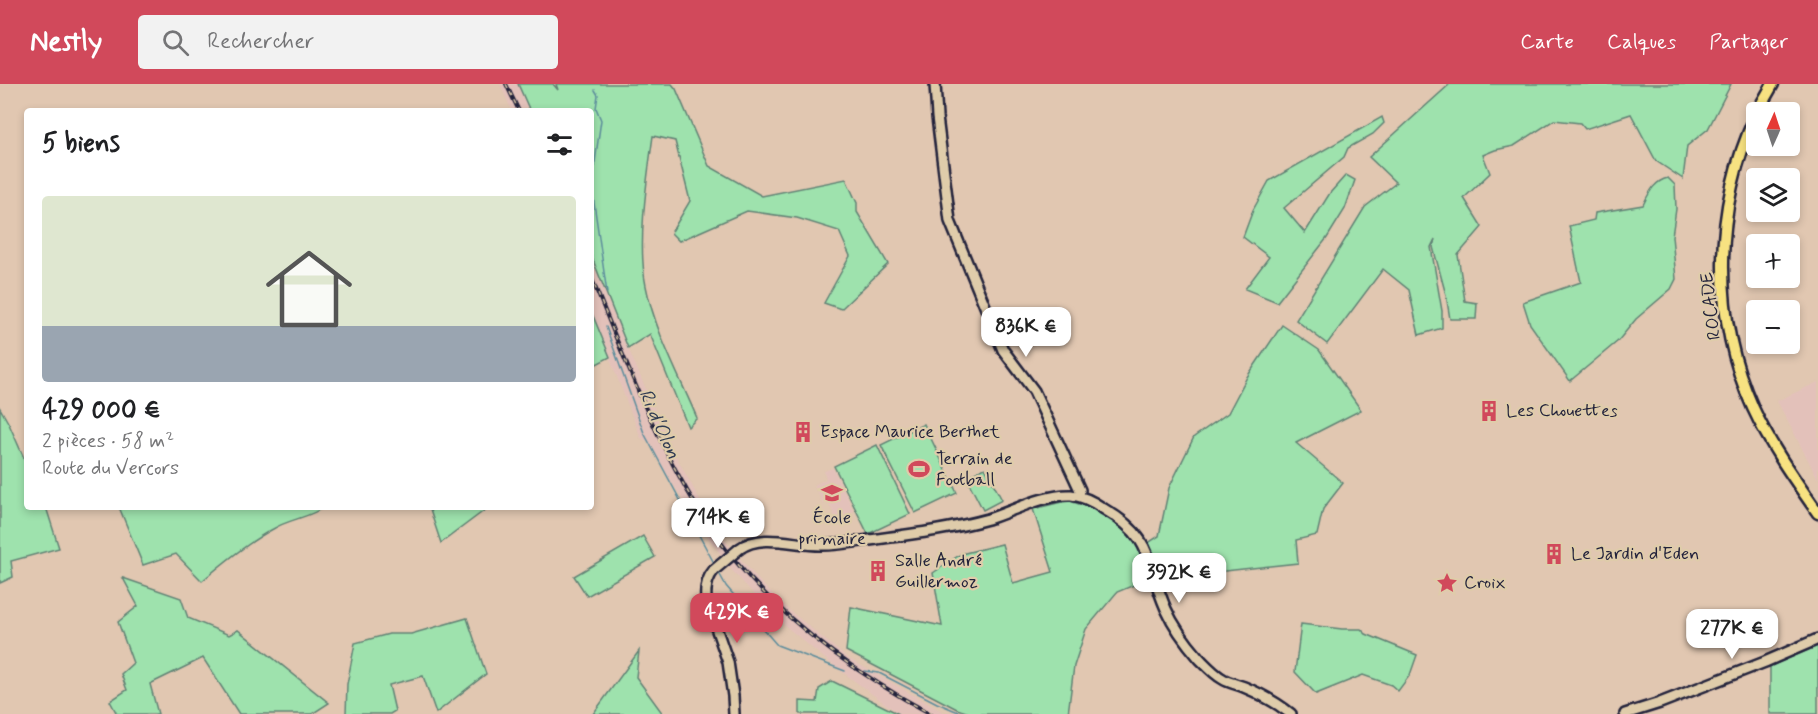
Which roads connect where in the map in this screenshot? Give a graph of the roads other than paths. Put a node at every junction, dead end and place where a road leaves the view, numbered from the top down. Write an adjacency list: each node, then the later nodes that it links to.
1 (935, 84): 5 (main road)
2 (1773, 84): 3 (main road, ROCADE)
3 (1763, 102)
4 (1746, 139): 6 (main road, ROCADE)
5 (1079, 496): 8 (main road, bridge); 9 (main road)
6 (1818, 513)
7 (1817, 640): 10 (main road)
8 (734, 714)
9 (1291, 714)
10 (1625, 714)

